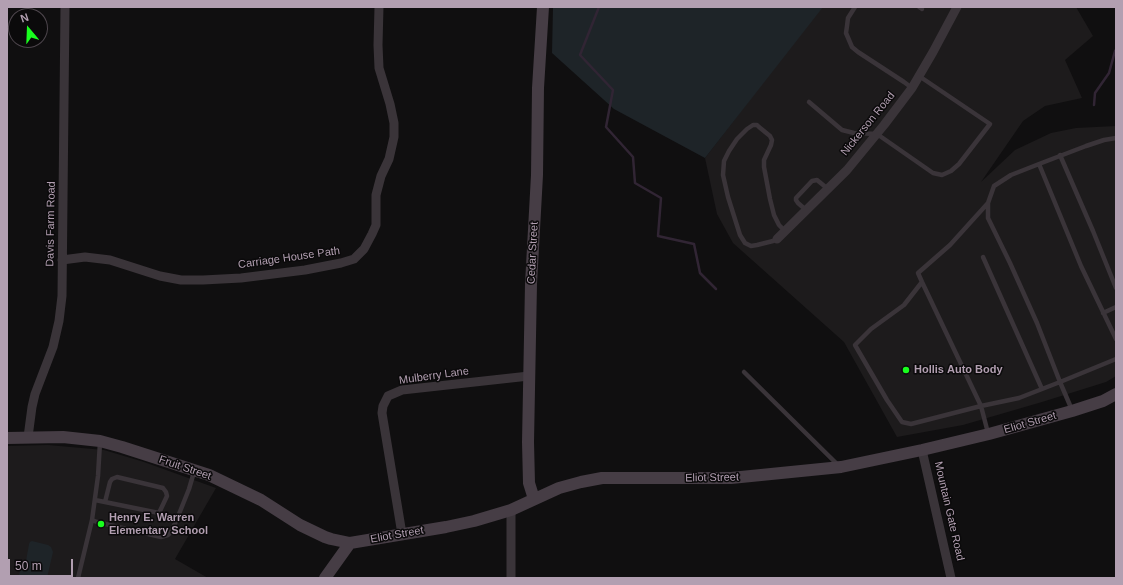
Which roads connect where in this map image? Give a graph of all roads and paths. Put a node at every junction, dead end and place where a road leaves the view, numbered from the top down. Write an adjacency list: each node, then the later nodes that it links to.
1 (65, 7): 19 (street, Davis Farm Road)
2 (379, 7): 19 (street, Carriage House Path)
3 (543, 7): 27 (main road, Cedar Street)
4 (855, 7): 7 (lane)
5 (957, 7): 6 (street, Nickerson Road)
6 (919, 76): 7 (street, Nickerson Road); 9 (lane)
7 (912, 88): 9 (street, Nickerson Road)
8 (809, 102): 9 (lane)
9 (876, 134): 13 (street, Nickerson Road)
10 (1116, 138): 11 (lane)
11 (1060, 155): 12 (lane); 21 (lane)
12 (1039, 164): 14 (lane); 23 (lane)
13 (828, 189): 15 (street, Nickerson Road); 15 (lane)
14 (988, 203): 20 (lane); 28 (lane)
15 (806, 210): 16 (street, Nickerson Road)
16 (785, 231): 17 (street, Nickerson Road); 17 (lane)
17 (777, 239)
18 (983, 257): 29 (lane)
19 (62, 260): 34 (street, Davis Farm Road)
20 (922, 282): 31 (lane); 31 (lane)
21 (1116, 288)
22 (1116, 307): 23 (lane)
23 (1103, 313): 24 (lane)
24 (1116, 339)
25 (1116, 359): 28 (lane)
26 (744, 372): 38 (lane)
27 (529, 376): 40 (main road, Cedar Street); 47 (street, Mulberry Lane)
28 (1060, 382): 29 (lane); 32 (lane)
29 (1042, 389): 31 (lane)
30 (1116, 394): 32 (main road, Eliot Street)
31 (980, 406): 33 (lane)
32 (1072, 411): 33 (main road, Eliot Street)
33 (989, 434): 37 (main road, Eliot Street)
34 (28, 437): 35 (main road, Fruit Street); 36 (main road, Fruit Street)
35 (7, 438)
36 (100, 441): 39 (main road, Fruit Street); 41 (lane)
37 (922, 450): 38 (main road, Eliot Street); 52 (street, Mountain Gate Road)
38 (841, 467): 40 (main road, Eliot Street)
39 (195, 470): 45 (lane); 48 (main road, Fruit Street)
40 (534, 499): 43 (main road, Eliot Street)
41 (95, 500): 42 (lane); 46 (lane)
42 (105, 502): 44 (lane); 44 (lane)
43 (511, 510): 47 (main road, Eliot Street); 51 (street)
44 (159, 513): 45 (lane)
45 (177, 519): 46 (lane)
46 (92, 520): 49 (lane)
47 (402, 534): 48 (main road, Eliot Street)
48 (350, 543): 50 (main road)
49 (78, 578)
50 (325, 578)
51 (511, 578)
52 (952, 578)

